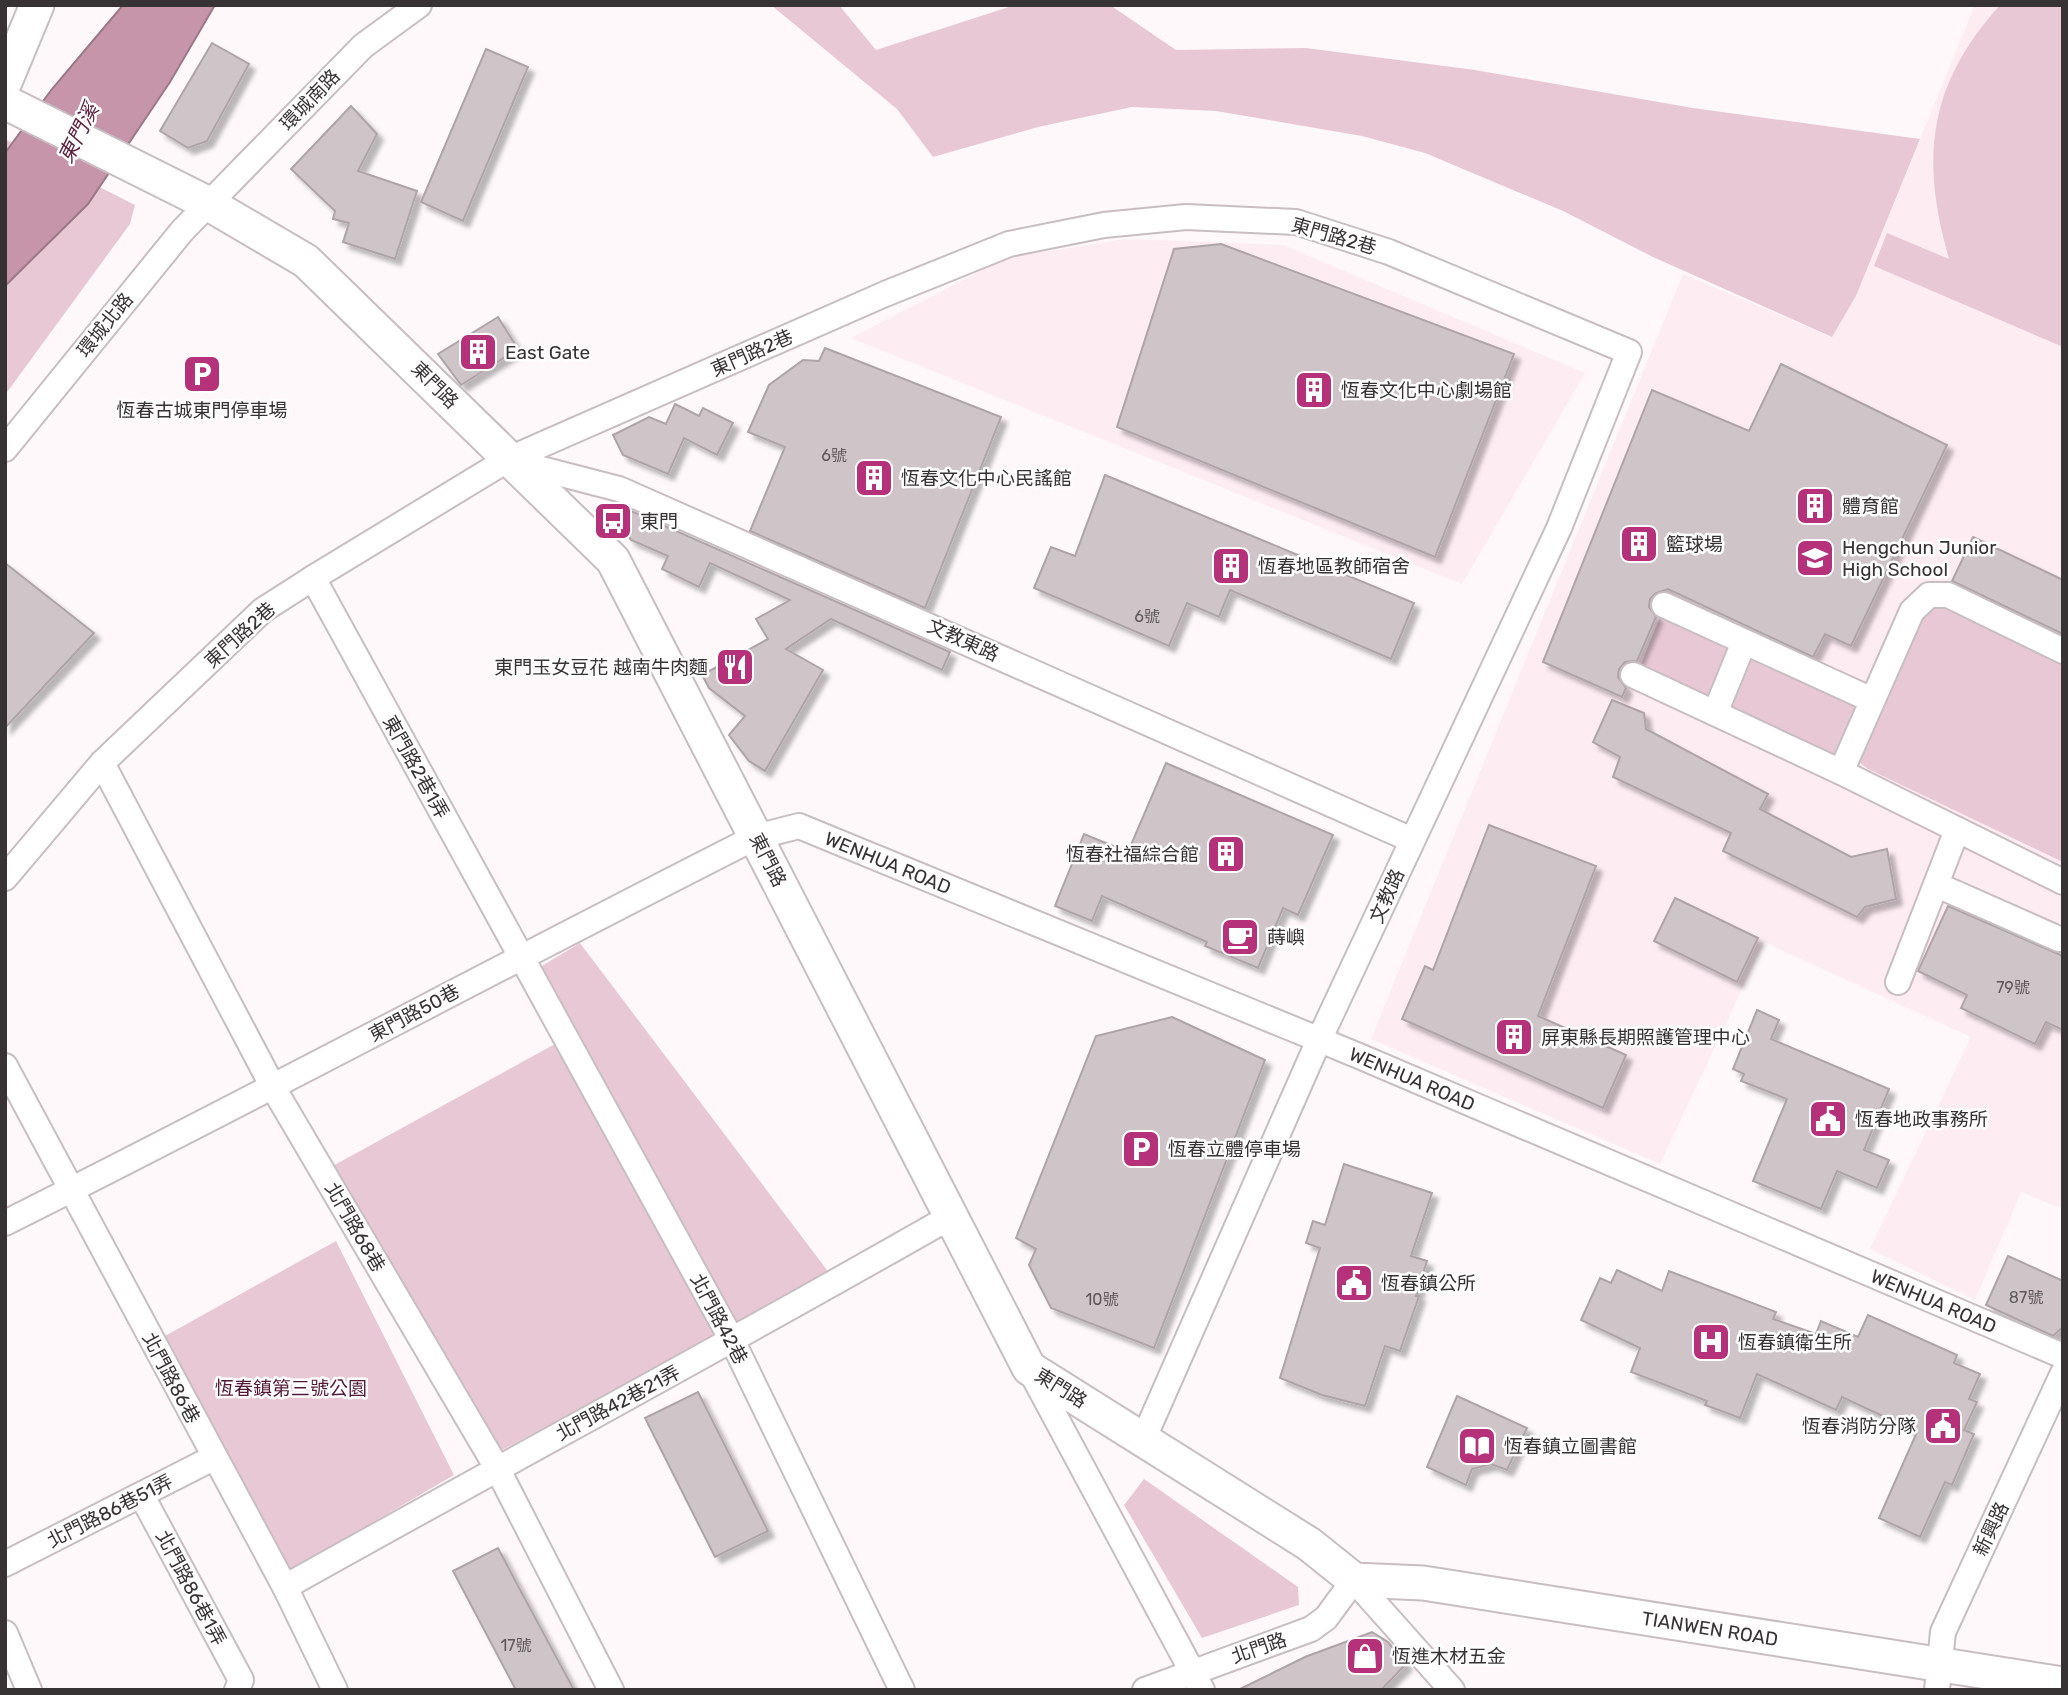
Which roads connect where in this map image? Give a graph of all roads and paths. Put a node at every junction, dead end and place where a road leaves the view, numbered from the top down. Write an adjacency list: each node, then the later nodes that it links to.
1 (37, 5): 3 (main road)
2 (419, 5): 4 (street, 環城南路)
3 (9, 98): 4 (main road, 東門路)
4 (209, 204): 6 (street, 環城北路); 7 (main road, 東門路)
5 (1629, 352): 7 (street, 東門路2巷); 19 (street, 文教路)
6 (5, 449)
7 (507, 460): 8 (street, 東門路2巷); 18 (main road, 東門路); 19 (street, 文教東路)
8 (313, 578): 15 (street, 東門路2巷); 24 (street, 東門路2巷1弄)
9 (1664, 605): 10 (street)
10 (1744, 642): 13 (street); 14 (street)
11 (2063, 651): 13 (street)
12 (1633, 675): 14 (street)
13 (1872, 700): 16 (street)
14 (1715, 713): 16 (street)
15 (102, 763): 20 (street, 東門路2巷); 28 (street, 北門路68巷)
16 (1841, 772): 17 (street)
17 (1957, 830): 21 (street); 22 (street)
18 (756, 837): 24 (street, 東門路50巷); 26 (street, WENHUA ROAD); 30 (main road, 東門路)
19 (1412, 840): 26 (street, 文教路)
20 (5, 878)
21 (2063, 882)
22 (1937, 885): 23 (street); 25 (street)
23 (2058, 940)
24 (519, 957): 28 (street, 東門路50巷); 32 (street, 北門路42巷)
25 (1898, 982)
26 (1319, 1040): 33 (street, WENHUA ROAD); 36 (street, 文教路)
27 (5, 1066): 29 (street, 北門路86巷)
28 (274, 1089): 29 (street, 東門路50巷); 38 (street, 北門路68巷)
29 (72, 1189): 31 (street, 東門路50巷); 37 (street, 北門路86巷)
30 (950, 1217): 32 (street, 北門路42巷21弄); 34 (main road, 東門路)
31 (5, 1223)
32 (733, 1342): 38 (street, 北門路42巷21弄); 51 (street, 北門路42巷)
33 (2063, 1356)
34 (1029, 1368): 36 (main road, 東門路); 45 (street)
35 (2063, 1373): 44 (street, 新興路)
36 (1143, 1440): 41 (main road, 東門路)
37 (213, 1458): 39 (street, 北門路86巷51弄); 42 (street, 北門路86巷)
38 (497, 1468): 42 (street, 北門路42巷21弄); 50 (street, 北門路68巷)
39 (142, 1496): 40 (street, 北門路86巷51弄); 47 (street, 北門路86巷1弄)
40 (5, 1564)
41 (1354, 1580): 44 (main road, TIANWEN ROAD); 45 (street, 北門路); 53 (street, 東門路)
42 (285, 1587): 49 (street, 北門路86巷)
43 (5, 1633): 48 (street)
44 (1939, 1676): 46 (main road, TIANWEN ROAD)
45 (1197, 1680): 52 (street, 北門路)
46 (2063, 1684)
47 (239, 1685)
48 (29, 1690)
49 (335, 1690)
50 (611, 1690)
51 (902, 1690)
52 (1145, 1690)
53 (1452, 1690)

